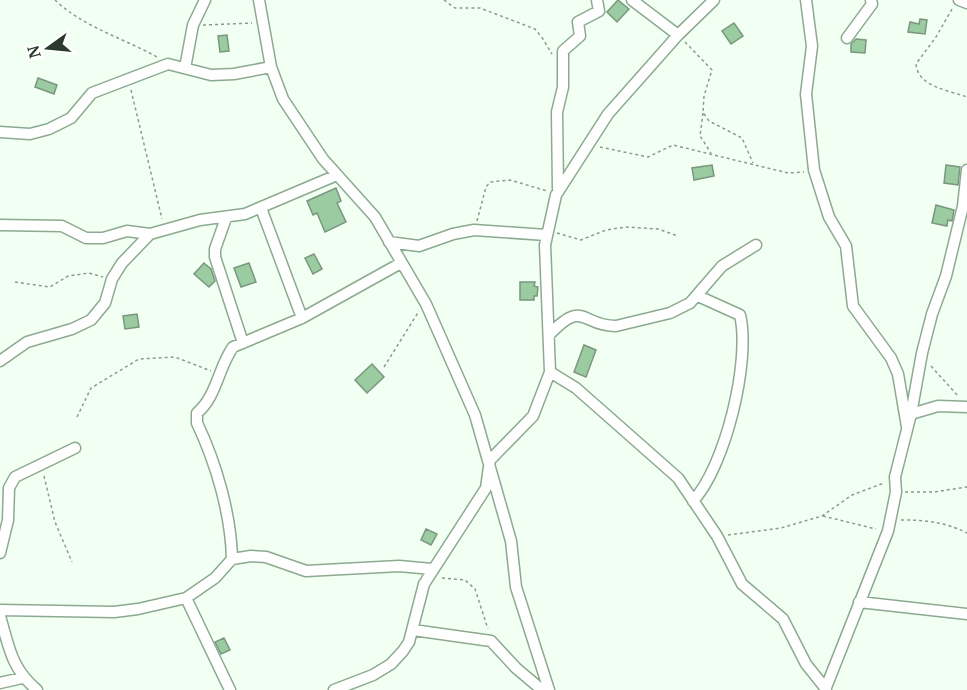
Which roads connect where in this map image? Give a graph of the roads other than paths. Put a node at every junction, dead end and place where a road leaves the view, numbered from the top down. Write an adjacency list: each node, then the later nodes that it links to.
1 (205, 0): 13 (street)
2 (259, 0): 12 (street)
3 (597, 0): 17 (street)
4 (632, 0): 10 (street)
5 (714, 0): 10 (street)
6 (806, 0): 35 (street)
7 (871, 0): 11 (street)
8 (956, 3): 9 (street)
9 (967, 3)
10 (678, 35): 17 (street)
11 (847, 38)
12 (271, 67): 13 (street); 16 (street)
13 (185, 68): 14 (street)
14 (0, 132)
15 (967, 170): 18 (street)
16 (337, 175): 19 (street); 24 (street)
17 (557, 192): 23 (street)
18 (965, 207): 34 (street)
19 (261, 208): 20 (street); 28 (street)
20 (226, 218): 22 (street); 30 (street)
21 (0, 225): 22 (street)
22 (150, 234): 31 (street)
23 (546, 235): 24 (street); 29 (street)
24 (389, 242): 26 (street)
25 (756, 245): 27 (street)
26 (401, 263): 28 (street); 37 (street)
27 (698, 296): 29 (street); 38 (street)
28 (302, 318): 30 (street)
29 (549, 335): 32 (street)
30 (243, 344): 40 (street)
31 (0, 361)
32 (550, 372): 37 (street); 38 (street)
33 (966, 407): 34 (street)
34 (911, 414): 35 (street)
35 (907, 427): 43 (street)
36 (75, 448): 39 (street)
37 (490, 460): 41 (street); 55 (street)
38 (693, 501): 50 (street)
39 (0, 553)
40 (232, 559): 41 (street); 42 (street)
41 (432, 569): 47 (street)
42 (186, 598): 44 (street); 52 (street)
43 (859, 602): 45 (street); 50 (street)
44 (0, 610)
45 (967, 615)
46 (0, 616): 48 (street)
47 (413, 630): 53 (street); 54 (street)
48 (22, 678): 49 (street); 51 (street)
49 (0, 683)
50 (825, 689)
51 (37, 690)
52 (230, 690)
53 (334, 690)
54 (542, 690)
55 (549, 690)

